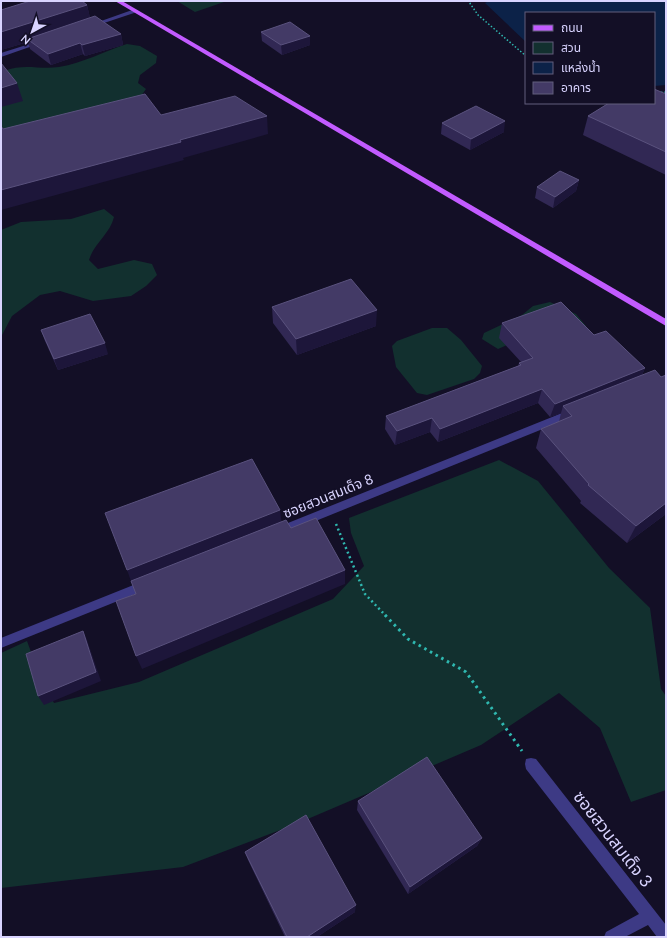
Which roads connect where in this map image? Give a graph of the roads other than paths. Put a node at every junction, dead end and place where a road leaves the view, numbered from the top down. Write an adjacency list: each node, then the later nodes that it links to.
1 (118, 1): 2 (main road)
2 (135, 11): 3 (street); 6 (main road)
3 (83, 28)
4 (46, 40): 5 (street)
5 (1, 55)
6 (666, 323)
7 (586, 408): 8 (street, ซอยสวนสมเด็จ 8)
8 (264, 537)
9 (154, 581): 10 (street)
10 (1, 643)
11 (532, 764): 12 (street, ซอยสวนสมเด็จ 3)
12 (650, 916): 13 (street, ซอยสวนสมเด็จ 3); 14 (street)
13 (666, 936)
14 (611, 937)

